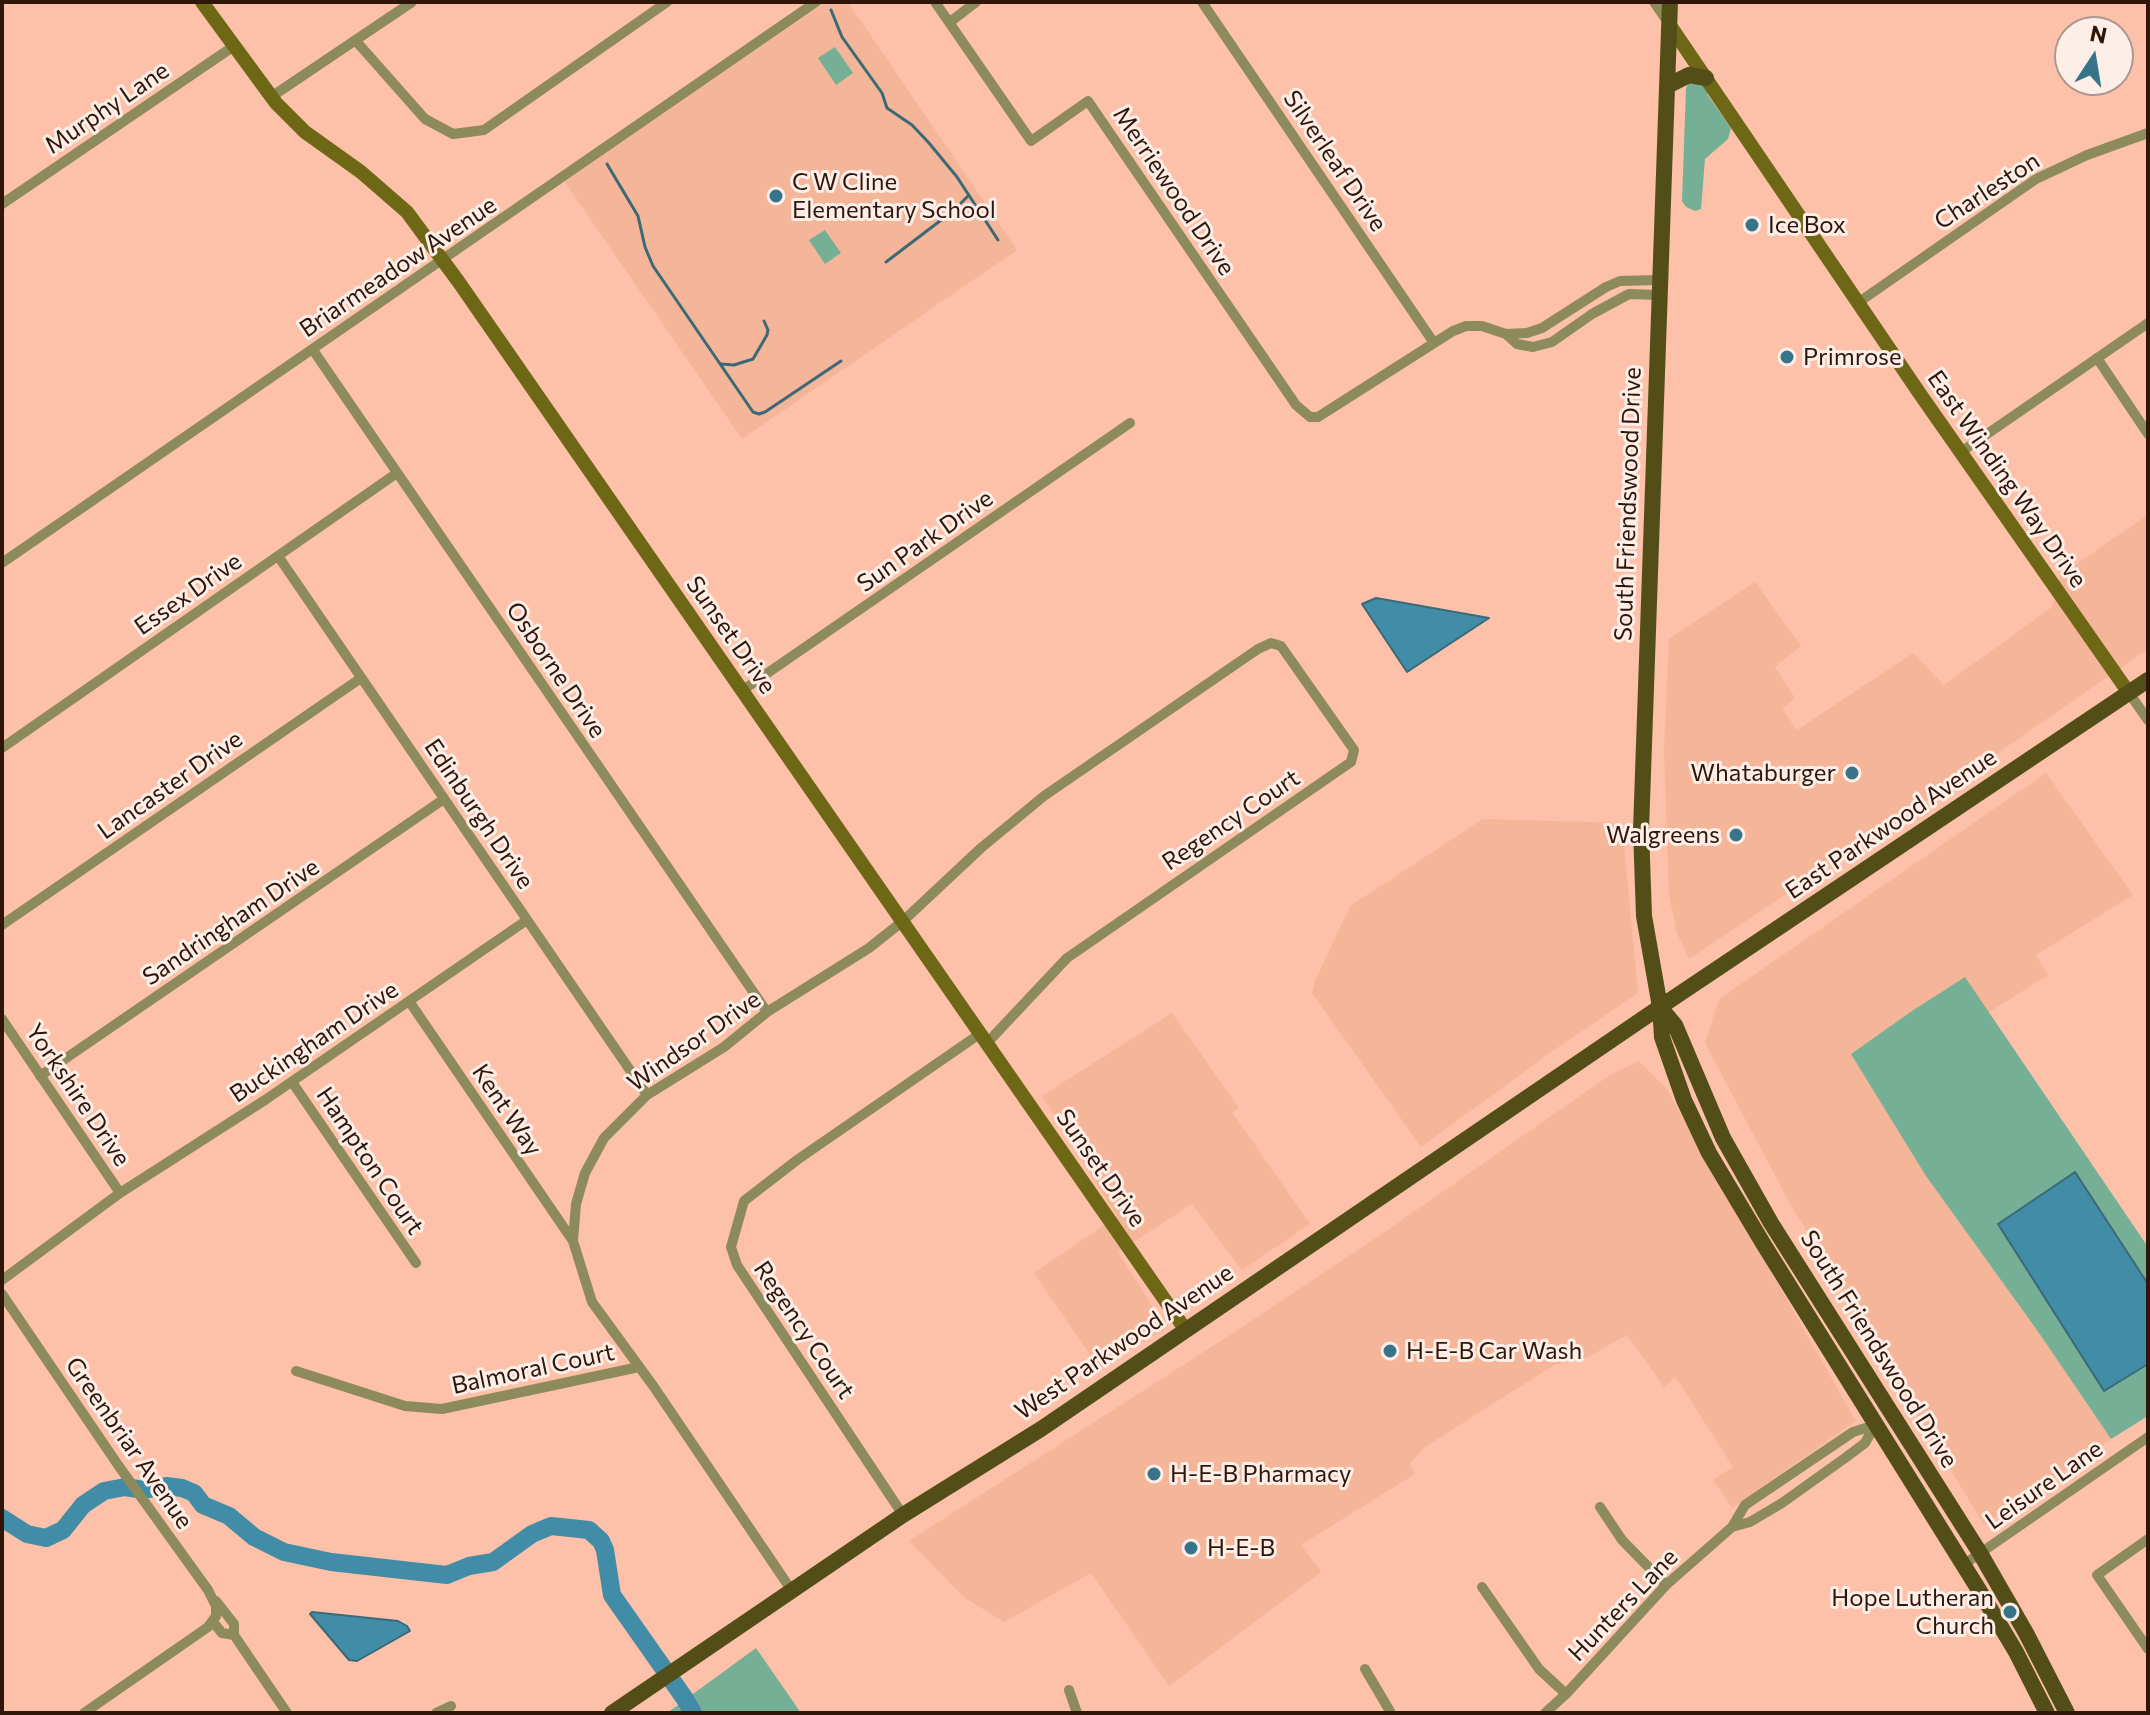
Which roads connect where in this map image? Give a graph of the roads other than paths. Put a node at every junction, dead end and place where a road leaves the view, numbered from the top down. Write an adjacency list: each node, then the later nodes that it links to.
1 (202, 2): 13 (street, Sunset Drive)
2 (412, 2): 12 (street)
3 (667, 2): 12 (street)
4 (816, 2): 19 (street, Briarmeadow Avenue)
5 (935, 2): 10 (street, Merriewood Drive)
6 (976, 2): 10 (street)
7 (1202, 2): 26 (street, Silverleaf Drive)
8 (1654, 2): 11 (street)
9 (1670, 2): 11 (main road, South Friendswood Drive)
10 (950, 22): 26 (street, Merriewood Drive)
11 (1669, 24): 14 (street, East Winding Way Drive); 15 (main road, South Friendswood Drive)
12 (356, 41): 16 (street)
13 (234, 46): 16 (street, Sunset Drive); 18 (street, Murphy Lane)
14 (1706, 78): 15 (main road); 22 (street, East Winding Way Drive)
15 (1667, 86): 20 (main road, South Friendswood Drive)
16 (271, 97): 19 (street, Sunset Drive)
17 (2148, 133): 22 (street, Charleston)
18 (2, 204)
19 (443, 260): 27 (street, Briarmeadow Avenue); 38 (street, Sunset Drive)
20 (1659, 288): 21 (street); 23 (street); 47 (main road, South Friendswood Drive)
21 (1584, 301): 23 (street); 25 (street)
22 (1859, 302): 31 (street, East Winding Way Drive)
23 (1592, 314): 25 (street)
24 (2148, 323): 28 (street)
25 (1506, 334): 26 (street)
26 (1434, 343)
27 (313, 350): 32 (street, Osborne Drive); 34 (street, Briarmeadow Avenue)
28 (2097, 358): 30 (street); 31 (street)
29 (1130, 423): 38 (street, Sun Park Drive)
30 (2148, 434)
31 (1961, 452): 39 (street, East Winding Way Drive)
32 (397, 473): 33 (street, Essex Drive); 48 (street, Osborne Drive)
33 (278, 556): 36 (street, Edinburgh Drive); 41 (street, Essex Drive)
34 (2, 563)
35 (1230, 669): 44 (street, Windsor Drive); 50 (street, Regency Court)
36 (361, 678): 42 (street, Edinburgh Drive); 45 (street, Lancaster Drive)
37 (2148, 680): 39 (main road, East Parkwood Avenue)
38 (743, 690): 44 (street, Sunset Drive)
39 (2129, 693): 40 (street, East Winding Way Drive); 47 (main road, East Parkwood Avenue)
40 (2148, 720)
41 (2, 748)
42 (444, 799): 43 (street, Edinburgh Drive); 51 (street, Sandringham Drive)
43 (527, 920): 46 (street, Buckingham Drive); 53 (street, Edinburgh Drive)
44 (903, 921): 48 (street, Windsor Drive); 50 (street, Sunset Drive)
45 (2, 925)
46 (409, 1001): 52 (street, Buckingham Drive); 55 (street, Kent Way)
47 (1660, 1007): 59 (main road, West Parkwood Avenue); 62 (main road, South Friendswood Drive); 68 (main road, South Friendswood Drive)
48 (767, 1012): 53 (street, Windsor Drive)
49 (2, 1019): 51 (street, Yorkshire Drive)
50 (984, 1038): 59 (street, Sunset Drive); 65 (street, Regency Court)
51 (40, 1076): 54 (street, Yorkshire Drive)
52 (292, 1082): 54 (street, Buckingham Drive); 56 (street, Hampton Court)
53 (647, 1095): 55 (street, Windsor Drive)
54 (120, 1193): 57 (street, Buckingham Drive)
55 (573, 1241): 60 (street, Windsor Drive)
56 (416, 1263)
57 (2, 1280)
58 (2, 1294): 73 (street, Greenbriar Avenue)
59 (1185, 1329): 65 (main road, West Parkwood Avenue)
60 (639, 1367): 61 (street, Balmoral Court); 72 (street, Windsor Drive)
61 (296, 1371)
62 (1875, 1425): 66 (street, Hunters Lane); 66 (street, Hunters Lane); 69 (main road, South Friendswood Drive)
63 (2148, 1437): 68 (street, Leisure Lane)
64 (1600, 1507): 70 (street)
65 (903, 1515): 72 (main road, West Parkwood Avenue)
66 (1732, 1527): 70 (street, Hunters Lane)
67 (2148, 1539): 76 (street)
68 (1980, 1553): 69 (street, Leisure Lane); 89 (main road, South Friendswood Drive)
69 (1963, 1565): 88 (main road, South Friendswood Drive)
70 (1666, 1585): 79 (street, Hunters Lane)
71 (1482, 1587): 79 (street)
72 (792, 1591): 84 (main road, West Parkwood Avenue)
73 (212, 1596): 74 (street, Greenbriar Avenue); 75 (street)
74 (215, 1619): 75 (street); 81 (street)
75 (234, 1635): 82 (street)
76 (2148, 1649)
77 (1365, 1669): 86 (street)
78 (1069, 1690): 85 (street)
79 (1566, 1694): 87 (street, Hunters Lane)
80 (451, 1706): 83 (street)
81 (84, 1713)
82 (287, 1713)
83 (436, 1713)
84 (612, 1713)
85 (1077, 1713)
86 (1391, 1713)
87 (1545, 1713)
88 (2047, 1713)
89 (2067, 1713)

